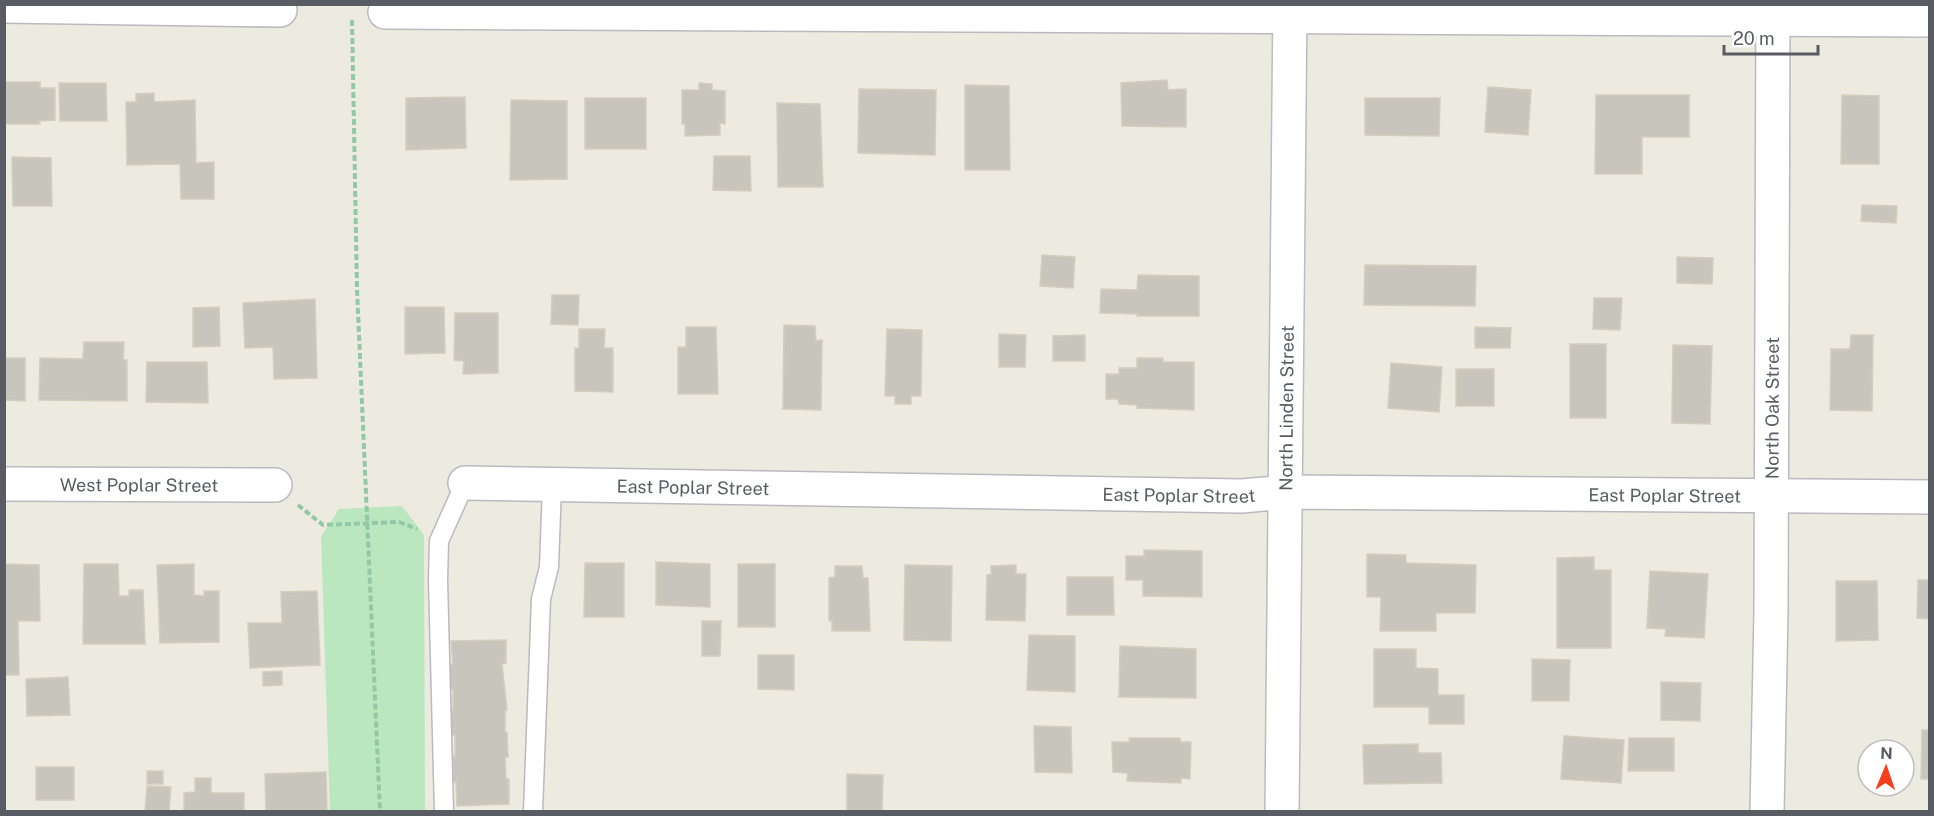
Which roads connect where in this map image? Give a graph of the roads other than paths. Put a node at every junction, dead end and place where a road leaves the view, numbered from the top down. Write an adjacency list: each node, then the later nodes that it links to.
1 (4, 6): 2 (street)
2 (280, 10)
3 (1290, 10): 4 (street); 5 (street); 11 (street, North Linden Street)
4 (385, 12)
5 (1773, 12): 6 (street); 12 (street, North Oak Street)
6 (1929, 20)
7 (465, 483): 10 (street, East Poplar Street); 14 (lane)
8 (4, 484): 9 (street, West Poplar Street)
9 (275, 485)
10 (552, 486): 11 (street, East Poplar Street); 15 (lane)
11 (1286, 492): 12 (street, East Poplar Street); 16 (street, North Linden Street)
12 (1771, 495): 13 (street, East Poplar Street); 17 (street, North Oak Street)
13 (1929, 497)
14 (444, 812)
15 (533, 812)
16 (1282, 812)
17 (1767, 812)

